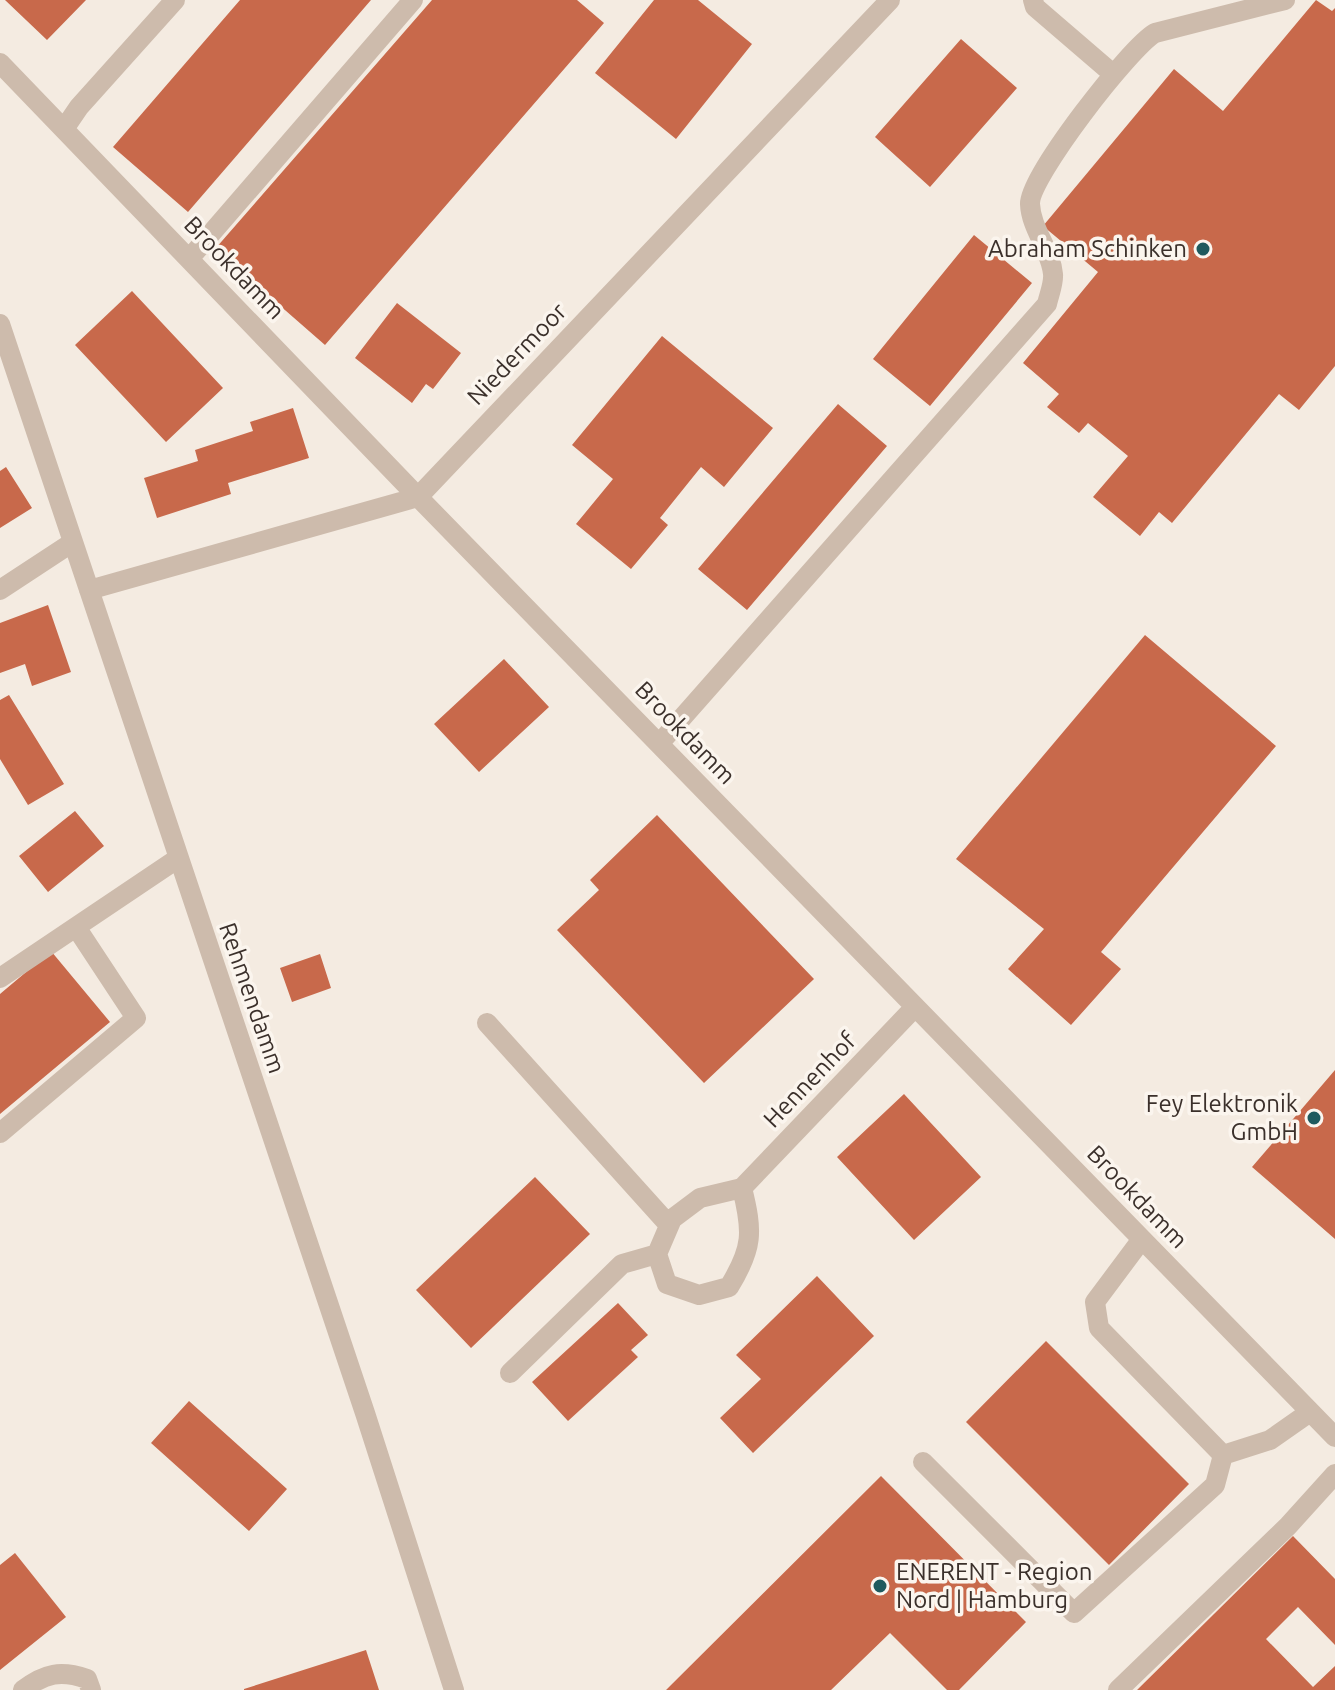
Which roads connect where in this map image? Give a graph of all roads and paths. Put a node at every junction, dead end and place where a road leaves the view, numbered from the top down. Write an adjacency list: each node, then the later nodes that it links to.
1 (175, 0): 8 (street)
2 (413, 0): 9 (street)
3 (890, 0): 11 (street, Niedermoor)
4 (1033, 0): 7 (street)
5 (1285, 0): 7 (street)
6 (0, 63): 8 (street, Brookdamm)
7 (1113, 74): 15 (street)
8 (64, 129): 9 (street, Brookdamm)
9 (189, 259): 11 (street, Brookdamm)
10 (0, 324): 12 (street, Rehmendamm)
11 (418, 497): 14 (street); 15 (street, Brookdamm)
12 (73, 542): 13 (street); 14 (street, Rehmendamm)
13 (0, 590)
14 (89, 590): 16 (street, Rehmendamm)
15 (659, 744): 19 (street, Brookdamm)
16 (177, 859): 17 (street); 34 (street, Rehmendamm)
17 (76, 927): 18 (street); 21 (street)
18 (0, 978)
19 (915, 1007): 22 (street, Hennenhof); 24 (street, Brookdamm)
20 (487, 1023): 23 (street)
21 (0, 1133)
22 (742, 1188): 23 (street); 25 (street)
23 (669, 1225): 25 (street)
24 (1142, 1239): 27 (street, Brookdamm); 29 (street)
25 (657, 1254): 26 (street)
26 (510, 1373)
27 (1310, 1412): 28 (street, Brookdamm); 29 (street)
28 (1335, 1437)
29 (1223, 1455): 30 (street)
30 (923, 1462)
31 (1335, 1474): 35 (street)
32 (23, 1690): 33 (street)
33 (91, 1690)
34 (454, 1690)
35 (1118, 1690)

